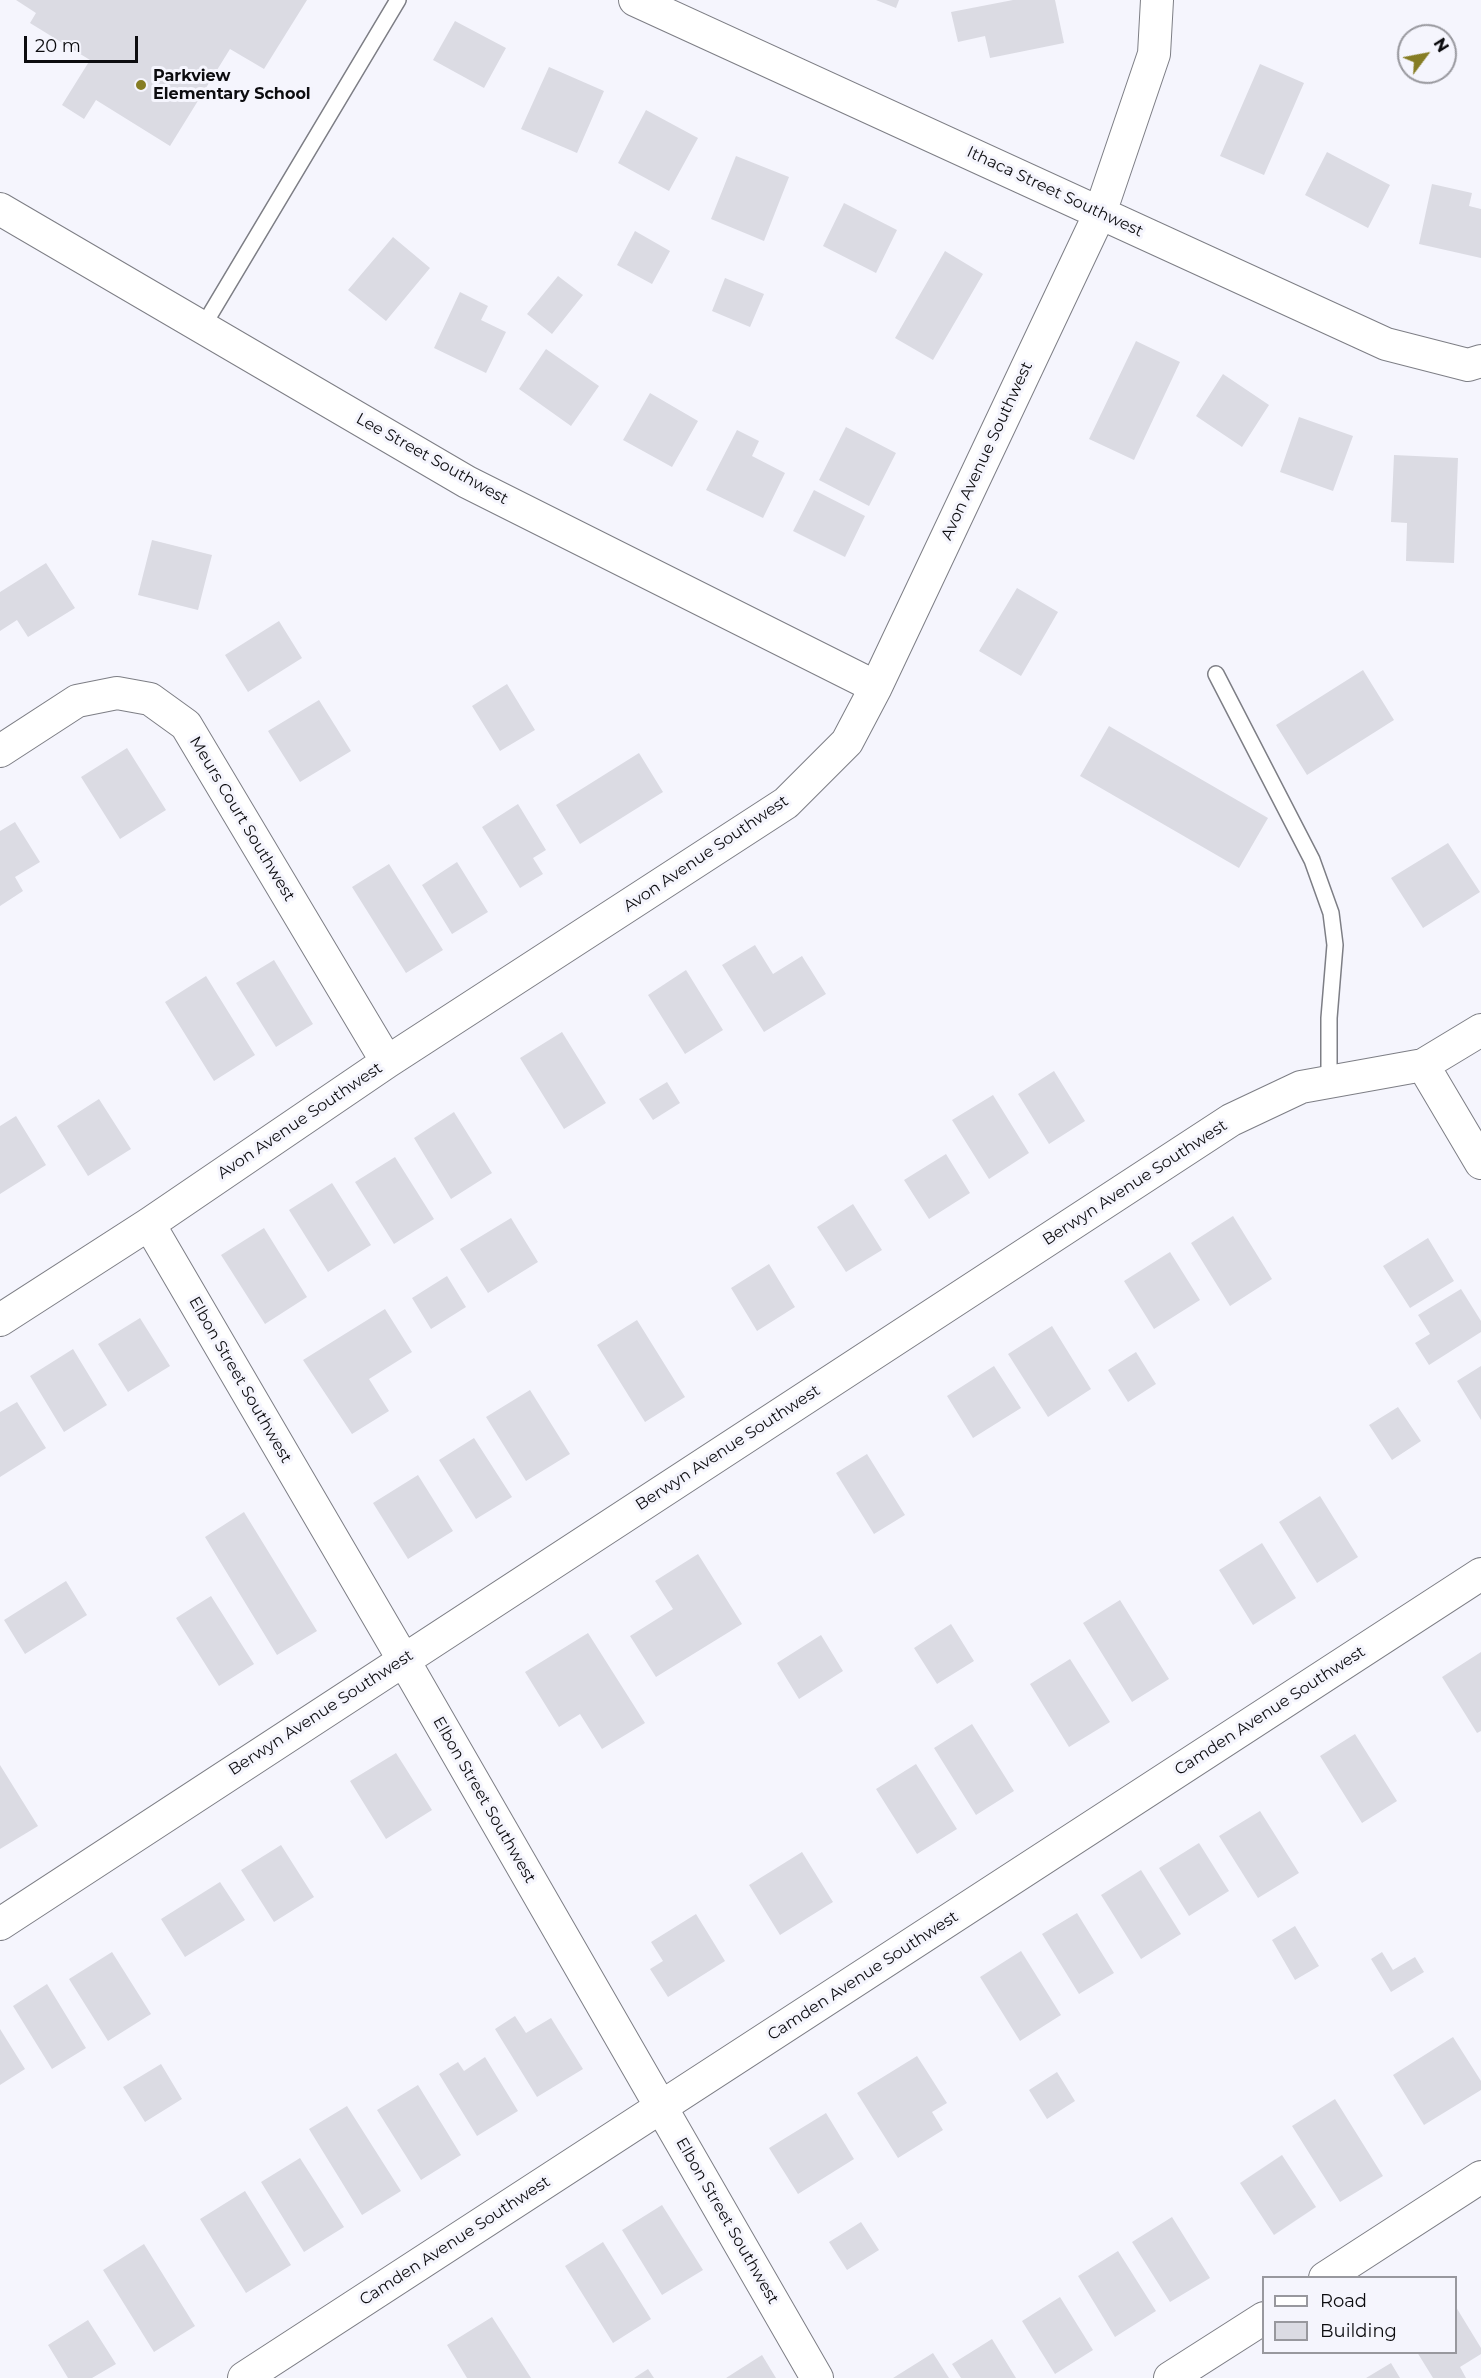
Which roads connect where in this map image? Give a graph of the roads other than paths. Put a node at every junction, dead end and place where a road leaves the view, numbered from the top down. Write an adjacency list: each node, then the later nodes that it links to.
1 (398, 0): 6 (lane)
2 (635, 0): 5 (street, Ithaca Street Southwest)
3 (1157, 0): 5 (street, Avon Avenue Southwest)
4 (0, 209): 6 (street, Lee Street Southwest)
5 (1100, 213): 7 (street, Ithaca Street Southwest); 9 (street, Avon Avenue Southwest)
6 (202, 328): 9 (street, Lee Street Southwest)
7 (1481, 362)
8 (1216, 674): 14 (lane)
9 (876, 687): 12 (street, Avon Avenue Southwest)
10 (0, 751): 12 (street, Meurs Court Southwest)
11 (1481, 1030): 13 (street, Berwyn Avenue Southwest)
12 (387, 1062): 16 (street, Avon Avenue Southwest)
13 (1423, 1065): 14 (street, Berwyn Avenue Southwest); 15 (street)
14 (1329, 1082): 19 (street, Berwyn Avenue Southwest)
15 (1481, 1163)
16 (149, 1224): 17 (street, Avon Avenue Southwest); 19 (street, Elbon Street Southwest)
17 (0, 1320)
18 (1481, 1574): 21 (street, Camden Avenue Southwest)
19 (403, 1659): 20 (street, Berwyn Avenue Southwest); 21 (street, Elbon Street Southwest)
20 (0, 1924)
21 (662, 2108): 25 (street, Camden Avenue Southwest); 26 (street, Elbon Street Southwest)
22 (1481, 2177): 23 (street)
23 (1328, 2276)
24 (1262, 2319): 27 (street)
25 (244, 2378)
26 (817, 2378)
27 (1170, 2378)

